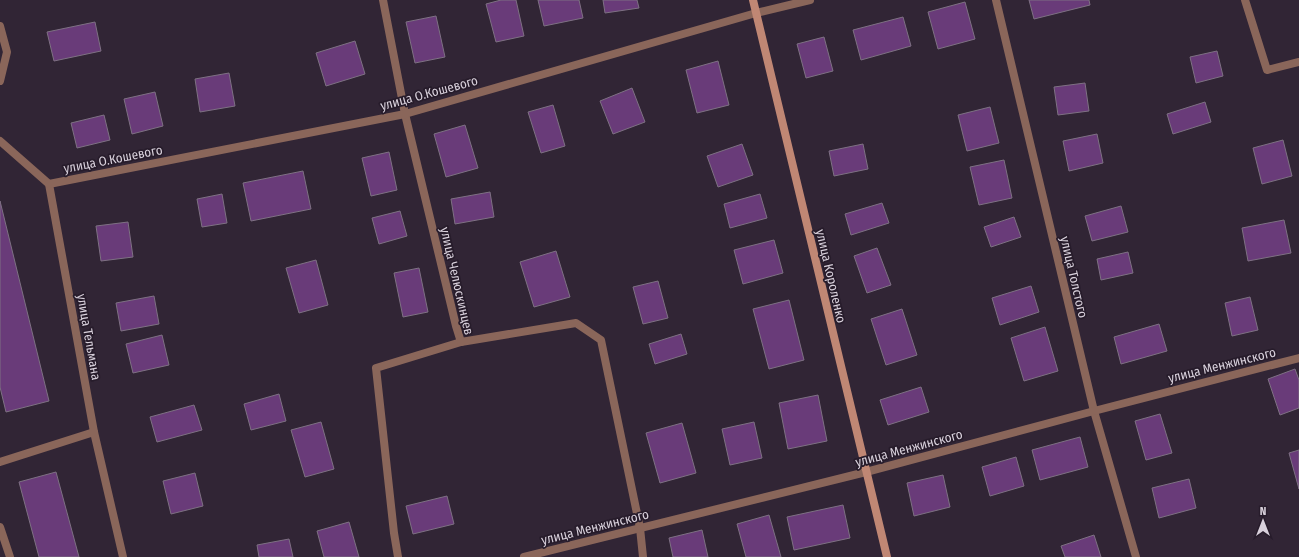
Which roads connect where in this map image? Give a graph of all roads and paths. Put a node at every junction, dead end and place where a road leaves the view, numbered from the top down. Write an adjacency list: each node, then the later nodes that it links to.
1 (383, 0): 10 (street, улица Челюскинцев)
2 (753, 0): 6 (street, улица Короленко)
3 (810, 0): 6 (street, улица О.Кошевого)
4 (996, 0): 15 (street, улица Толстого)
5 (1245, 0): 8 (street)
6 (756, 13): 10 (street, улица О.Кошевого); 18 (street, улица Короленко)
7 (0, 26): 9 (street)
8 (1299, 62)
9 (0, 81)
10 (405, 114): 12 (street, улица О.Кошевого); 13 (street, улица Челюскинцев)
11 (0, 141): 12 (street)
12 (49, 184): 16 (street, улица Тельмана)
13 (461, 342): 20 (street); 23 (street, улица Челюскинцев)
14 (1299, 358): 15 (street, улица Менжинского)
15 (1094, 411): 18 (street, улица Менжинского); 27 (street, улица Толстого)
16 (94, 432): 17 (street); 22 (street, улица Тельмана)
17 (0, 462)
18 (866, 472): 20 (street, улица Менжинского); 26 (street, улица Короленко)
19 (0, 527): 21 (street)
20 (640, 528): 24 (street, улица Менжинского); 25 (street)
21 (10, 557)
22 (123, 557)
23 (398, 557)
24 (524, 557)
25 (643, 557)
26 (887, 557)
27 (1136, 557)

